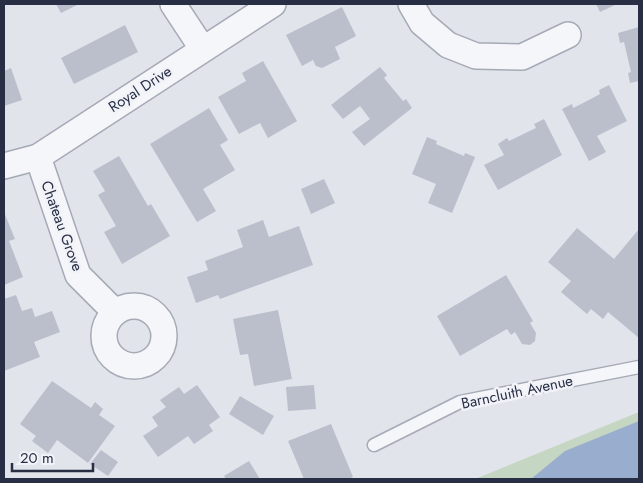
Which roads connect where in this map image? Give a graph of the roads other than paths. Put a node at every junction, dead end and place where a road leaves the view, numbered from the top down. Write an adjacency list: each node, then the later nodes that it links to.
1 (173, 4): 5 (street)
2 (272, 4): 5 (street, Royal Drive)
3 (411, 4): 4 (street)
4 (568, 35)
5 (202, 48): 6 (street, Royal Drive)
6 (38, 157): 7 (street, Royal Drive); 8 (street, Chateau Grove)
7 (4, 166)
8 (114, 312)
9 (639, 367): 10 (lane, Barncluith Avenue)
10 (374, 445)

